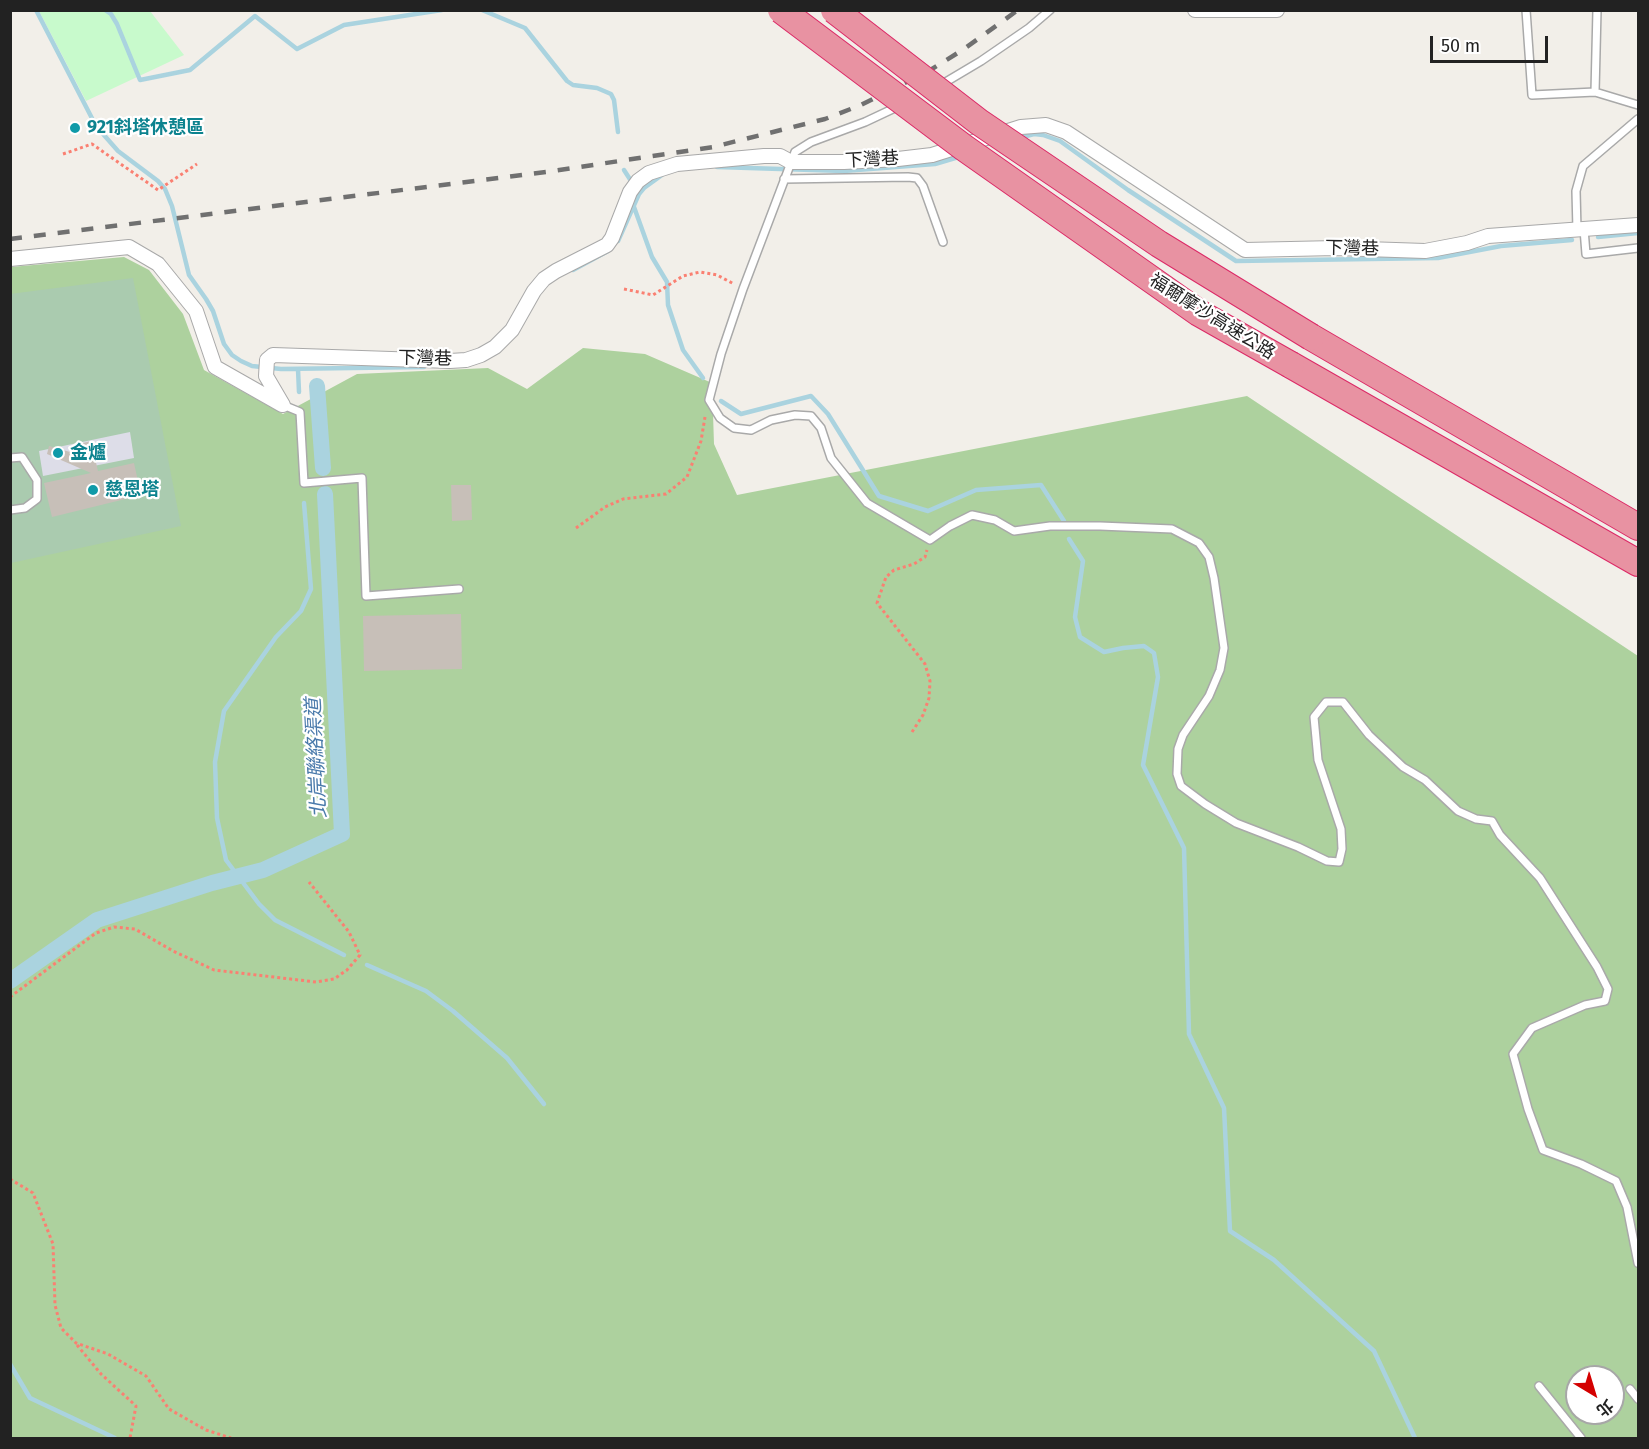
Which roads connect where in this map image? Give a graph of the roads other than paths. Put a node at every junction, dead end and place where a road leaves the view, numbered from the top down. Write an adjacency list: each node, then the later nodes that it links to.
1 (781, 10): 24 (highway, 福爾摩沙高速公路, bridge)
2 (834, 10): 23 (highway, 福爾摩沙高速公路, bridge)
3 (1050, 10): 9 (lane)
4 (1195, 10): 5 (street)
5 (1277, 10)
6 (1526, 10): 8 (lane)
7 (1597, 10): 8 (lane)
8 (1595, 92): 11 (lane)
9 (925, 94)
10 (915, 99): 13 (lane)
11 (1638, 105)
12 (1638, 118): 16 (lane)
13 (791, 162): 14 (lane); 16 (street, 下灣巷); 20 (street, 下灣巷)
14 (784, 179): 17 (lane); 26 (lane)
15 (1638, 225): 16 (street, 下灣巷)
16 (1580, 230): 18 (lane)
17 (943, 242)
18 (1638, 248)
19 (10, 259): 20 (street)
20 (283, 405): 25 (lane)
21 (10, 458): 22 (lane)
22 (10, 510)
23 (1638, 527)
24 (1638, 563)
25 (459, 589)
26 (1638, 1263)
27 (1539, 1386): 30 (lane)
28 (1630, 1389): 29 (lane)
29 (1638, 1400)
30 (1581, 1438)

